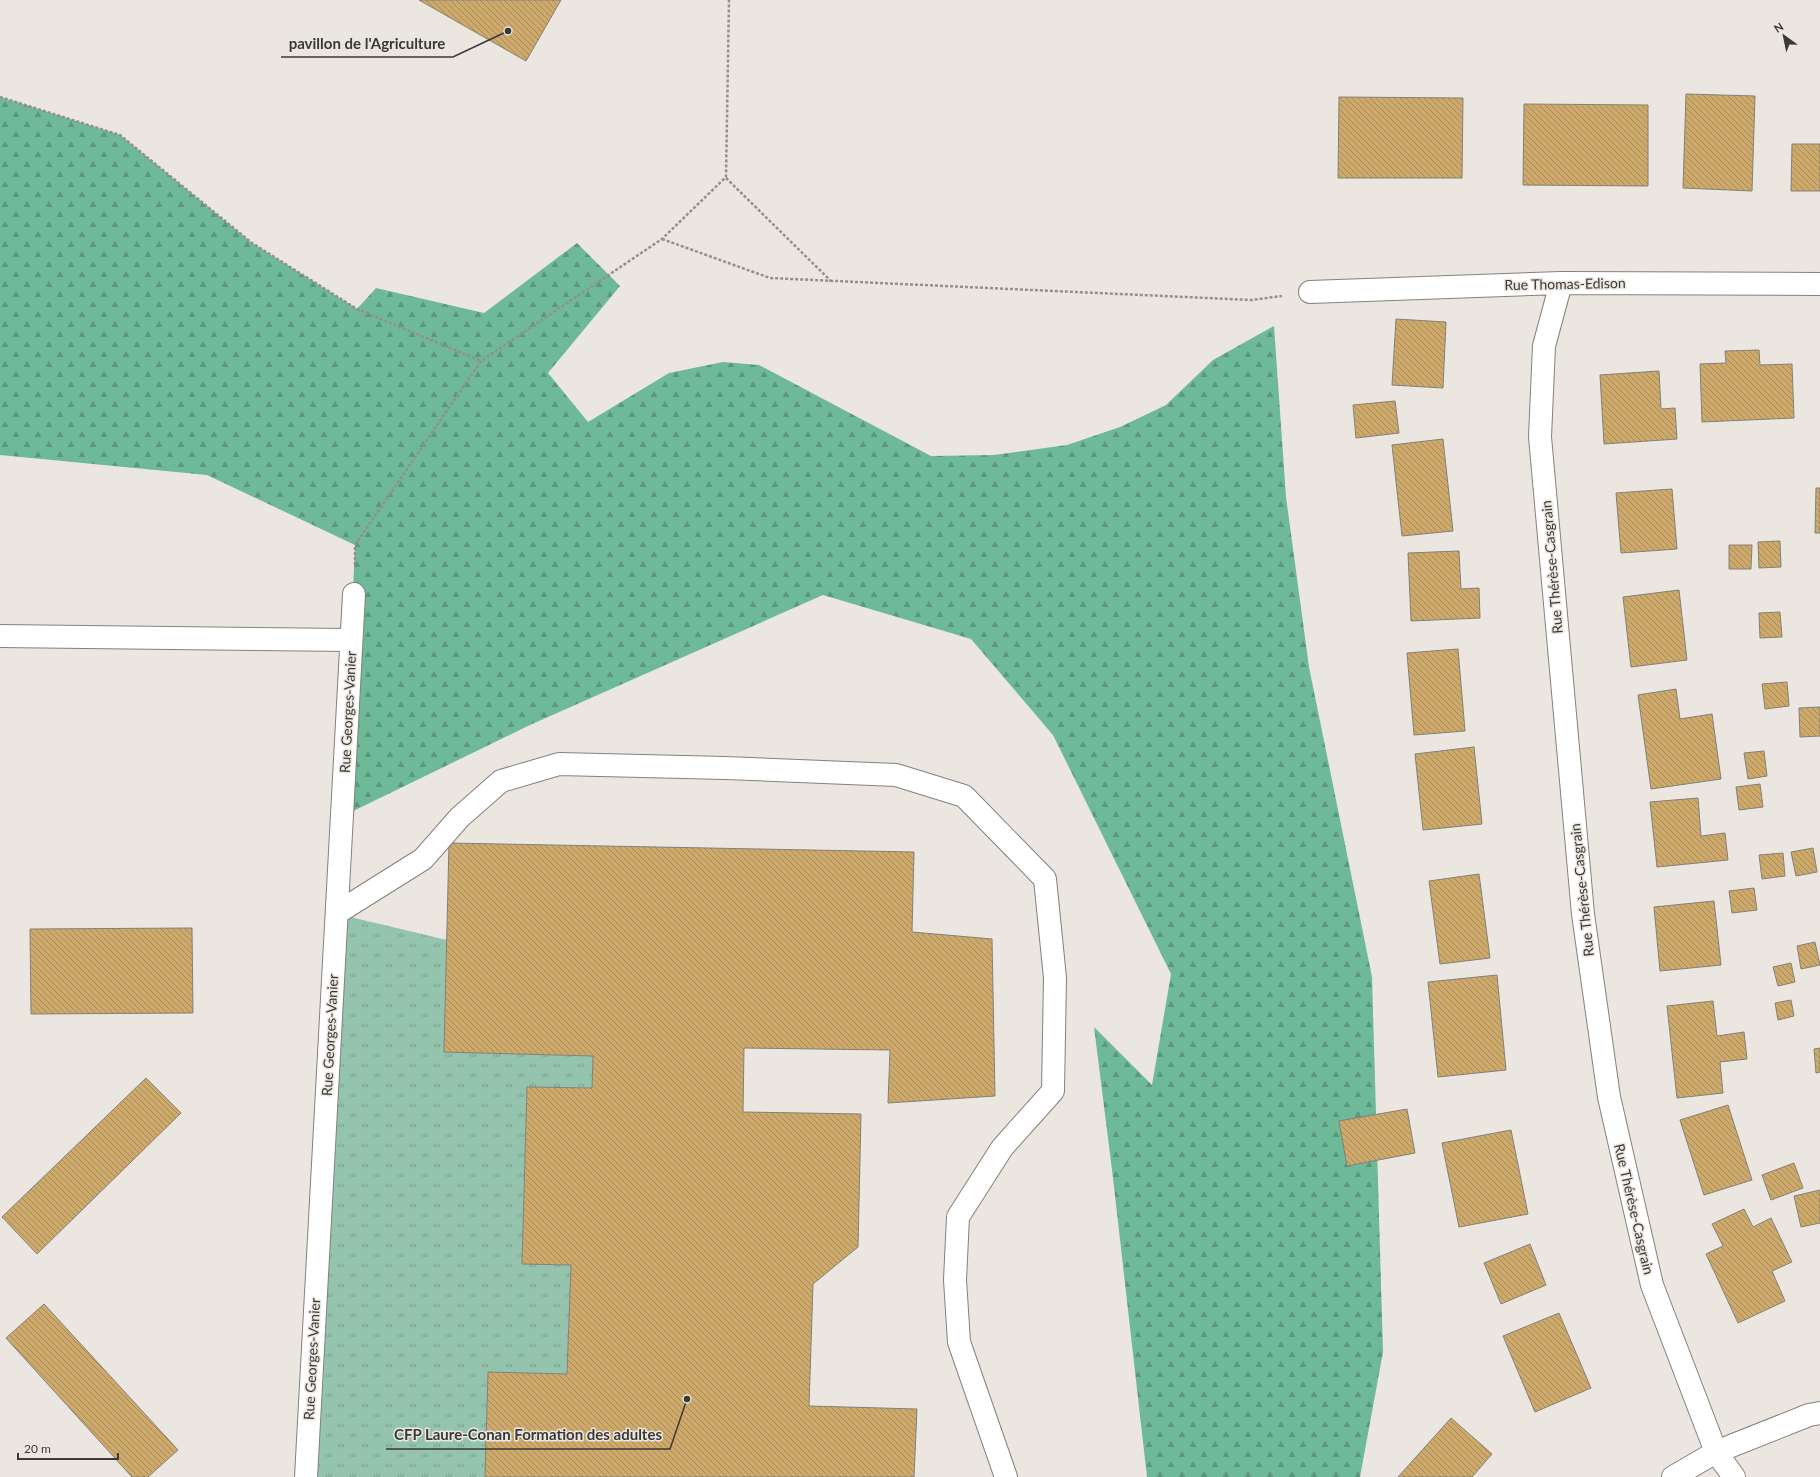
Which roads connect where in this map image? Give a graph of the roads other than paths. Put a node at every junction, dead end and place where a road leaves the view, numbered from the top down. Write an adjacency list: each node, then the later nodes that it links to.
1 (1561, 283): 2 (street, Rue Thomas-Edison); 3 (street, Rue Thomas-Edison); 9 (street, Rue Thérèse-Casgrain)
2 (1820, 284)
3 (1310, 292)
4 (354, 594): 6 (street, Rue Georges-Vanier)
5 (0, 636): 6 (street)
6 (352, 640): 7 (street, Rue Georges-Vanier)
7 (337, 913): 10 (street, Rue Georges-Vanier); 11 (street)
8 (1820, 1413): 9 (street)
9 (1716, 1452): 12 (street); 13 (street, Rue Thérèse-Casgrain)
10 (306, 1477)
11 (1006, 1477)
12 (1673, 1477)
13 (1734, 1477)

